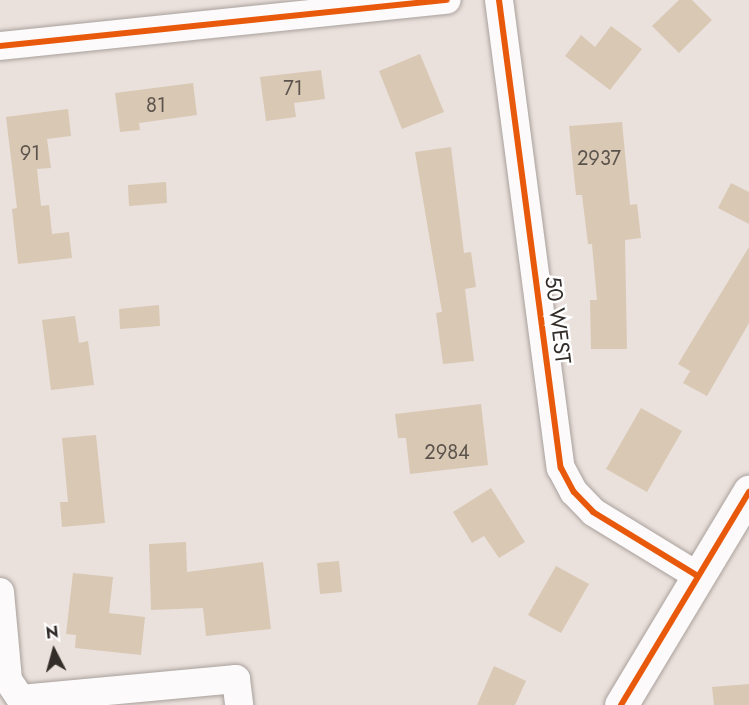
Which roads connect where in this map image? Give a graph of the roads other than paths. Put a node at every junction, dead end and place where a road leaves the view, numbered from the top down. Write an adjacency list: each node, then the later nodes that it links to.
1 (447, 0): 3 (street)
2 (499, 0): 5 (street, 50 WEST)
3 (0, 46)
4 (749, 492): 5 (street)
5 (698, 576): 8 (street)
6 (0, 592): 7 (street)
7 (238, 692)
8 (621, 705)

